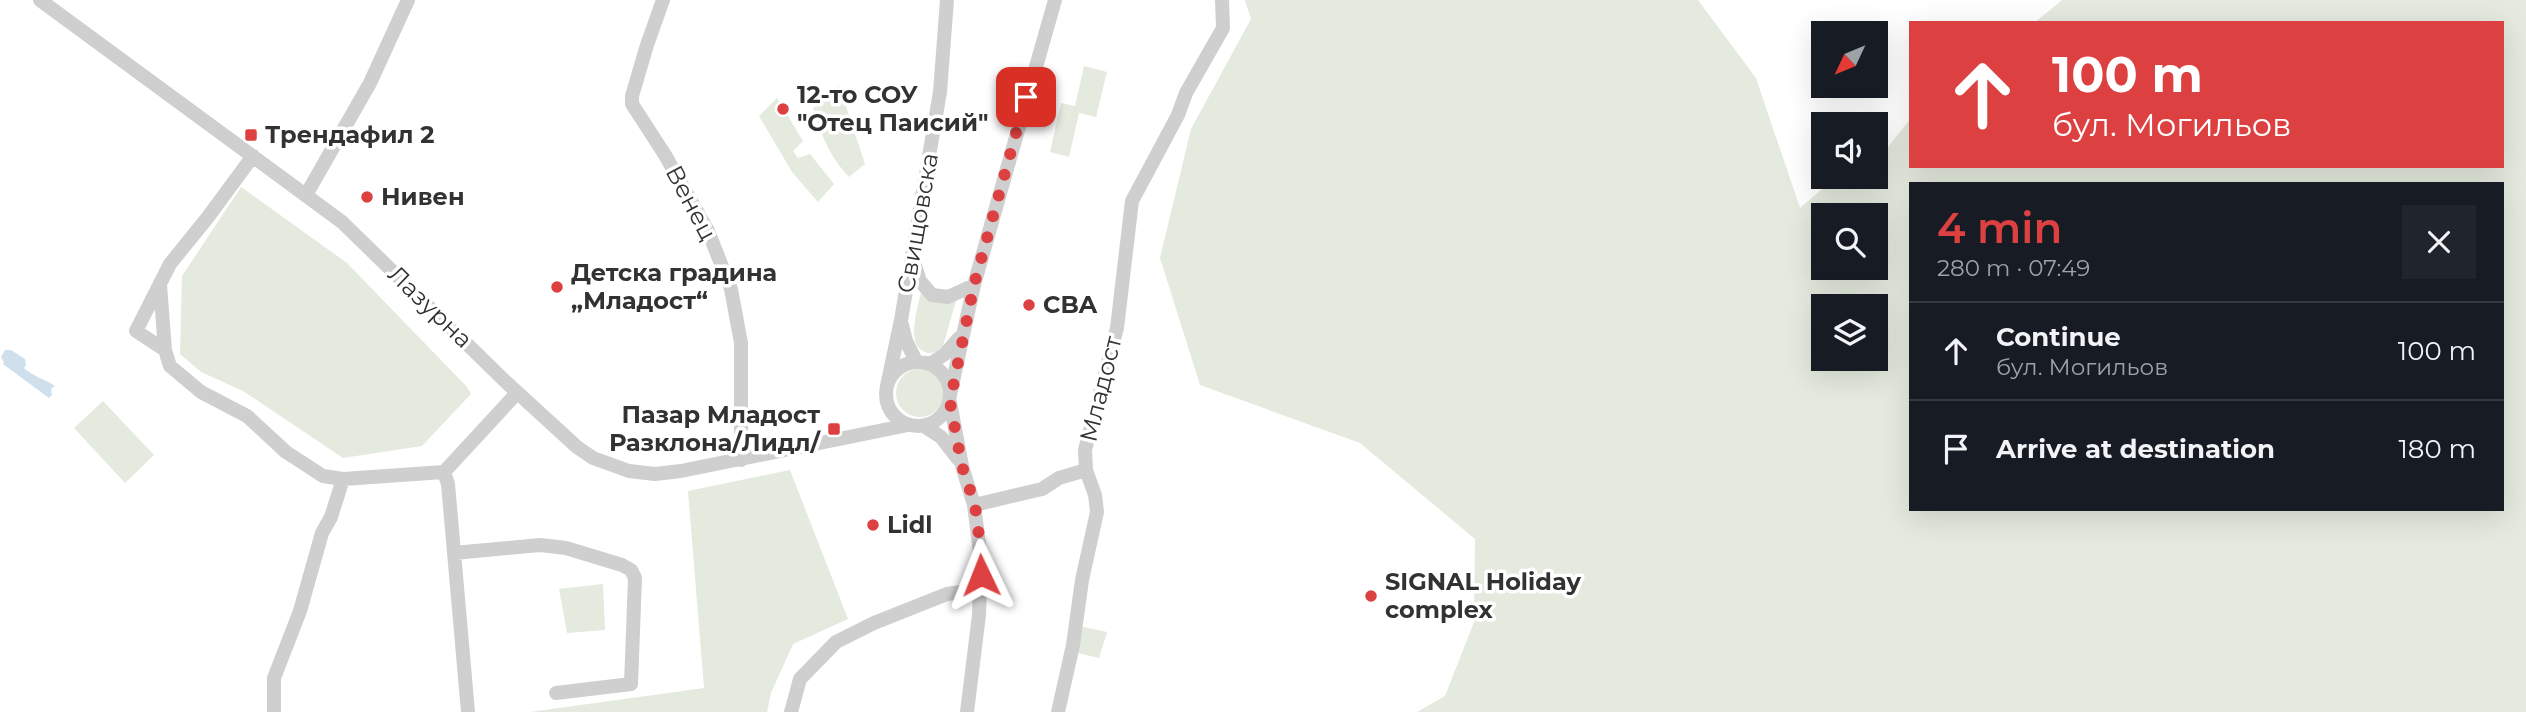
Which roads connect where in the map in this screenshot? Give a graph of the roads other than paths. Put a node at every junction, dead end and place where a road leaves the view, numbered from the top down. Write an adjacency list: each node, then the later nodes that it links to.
1 (40, 0): 7 (street, Лазурна)
2 (408, 0): 8 (street)
3 (663, 0): 22 (street, Венец)
4 (947, 0): 9 (street, Свищовска)
5 (1055, 0): 11 (street)
6 (1222, 0): 24 (street, Младост)
7 (253, 156): 8 (street, Лазурна); 10 (street)
8 (306, 195): 17 (street, Лазурна)
9 (912, 254): 11 (street); 12 (street, Свищовска)
10 (160, 285): 14 (street); 14 (street)
11 (974, 285): 13 (street)
12 (901, 320): 15 (street, Свищовска); 16 (street, Свищовска)
13 (963, 331): 15 (street); 18 (street)
14 (165, 350): 26 (street)
15 (923, 363): 16 (street); 18 (street)
16 (886, 391): 19 (street); 21 (street)
17 (517, 393): 22 (street, Лазурна); 25 (street)
18 (950, 398): 20 (street); 23 (street)
19 (908, 425): 20 (street); 21 (street, Лазурна)
20 (924, 426): 23 (street)
21 (861, 433): 22 (street, Лазурна)
22 (741, 460)
23 (962, 466): 27 (street)
24 (1086, 470): 27 (street); 35 (street, Младост)
25 (444, 472): 26 (street); 28 (street)
26 (343, 479): 31 (street)
27 (975, 505): 29 (street)
28 (454, 553): 30 (street); 32 (street)
29 (981, 590): 33 (street); 34 (street)
30 (556, 693)
31 (274, 712)
32 (468, 712)
33 (791, 712)
34 (967, 712)
35 (1058, 712)

